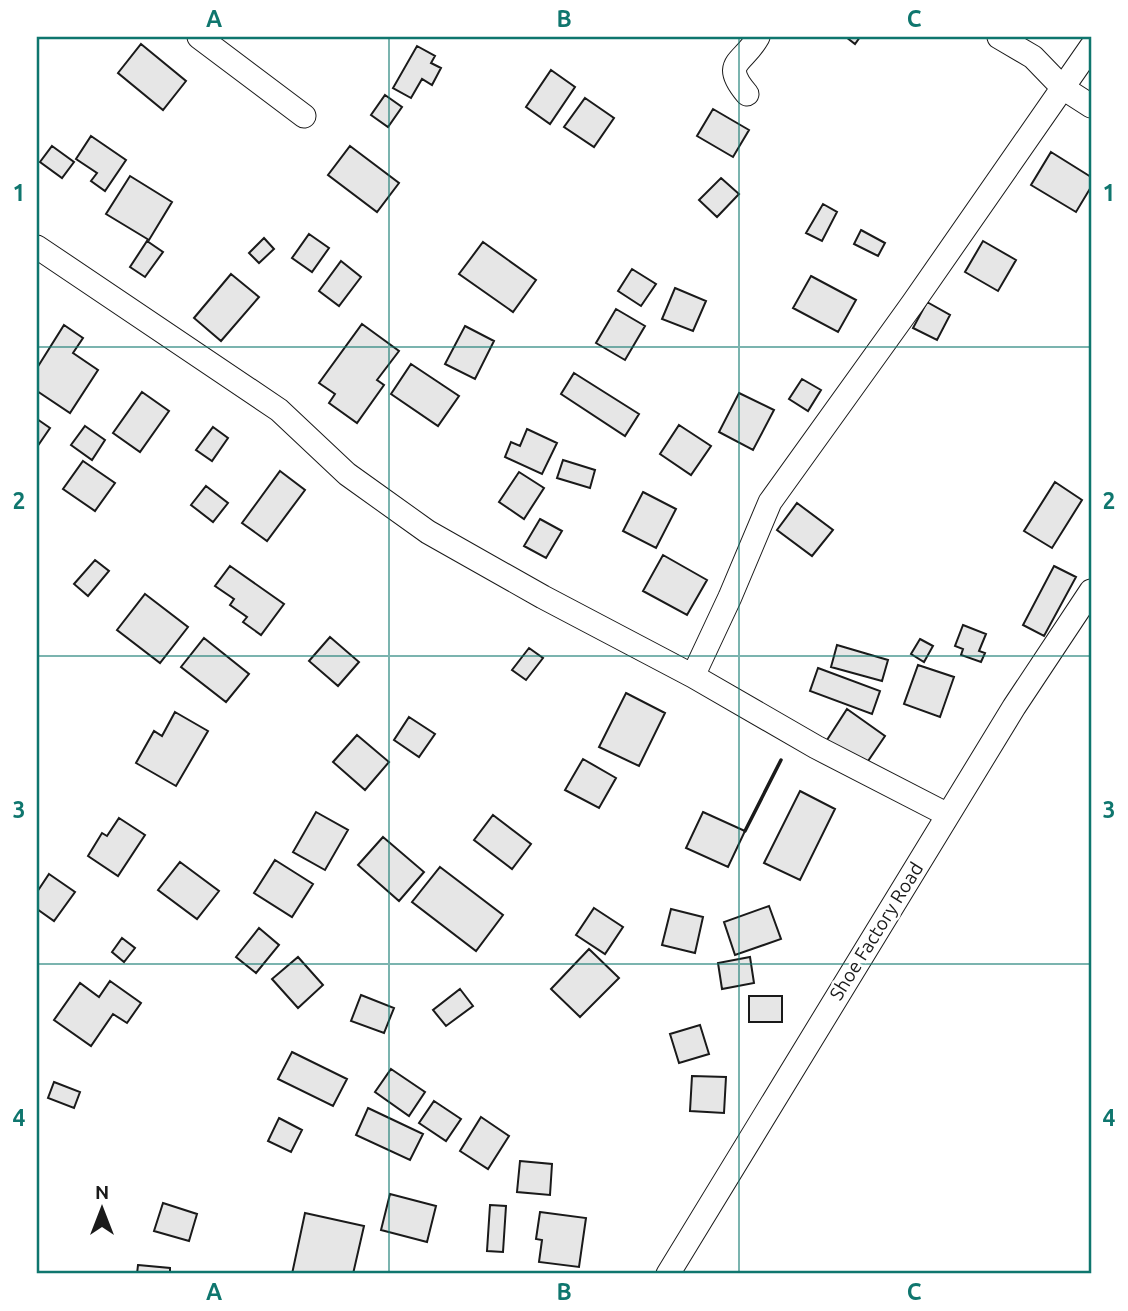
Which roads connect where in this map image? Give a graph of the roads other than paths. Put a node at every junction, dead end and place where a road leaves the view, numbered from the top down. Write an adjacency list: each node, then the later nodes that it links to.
1 (199, 37): 8 (street)
2 (758, 37): 6 (street)
3 (999, 37): 5 (street)
4 (1091, 47): 5 (street)
5 (1063, 88): 7 (street); 11 (street)
6 (747, 94)
7 (1091, 106)
8 (304, 116)
9 (37, 247): 11 (street)
10 (1091, 591): 12 (street, Shoe Factory Road)
11 (693, 676): 12 (street)
12 (948, 815): 13 (street, Shoe Factory Road)
13 (668, 1274)

